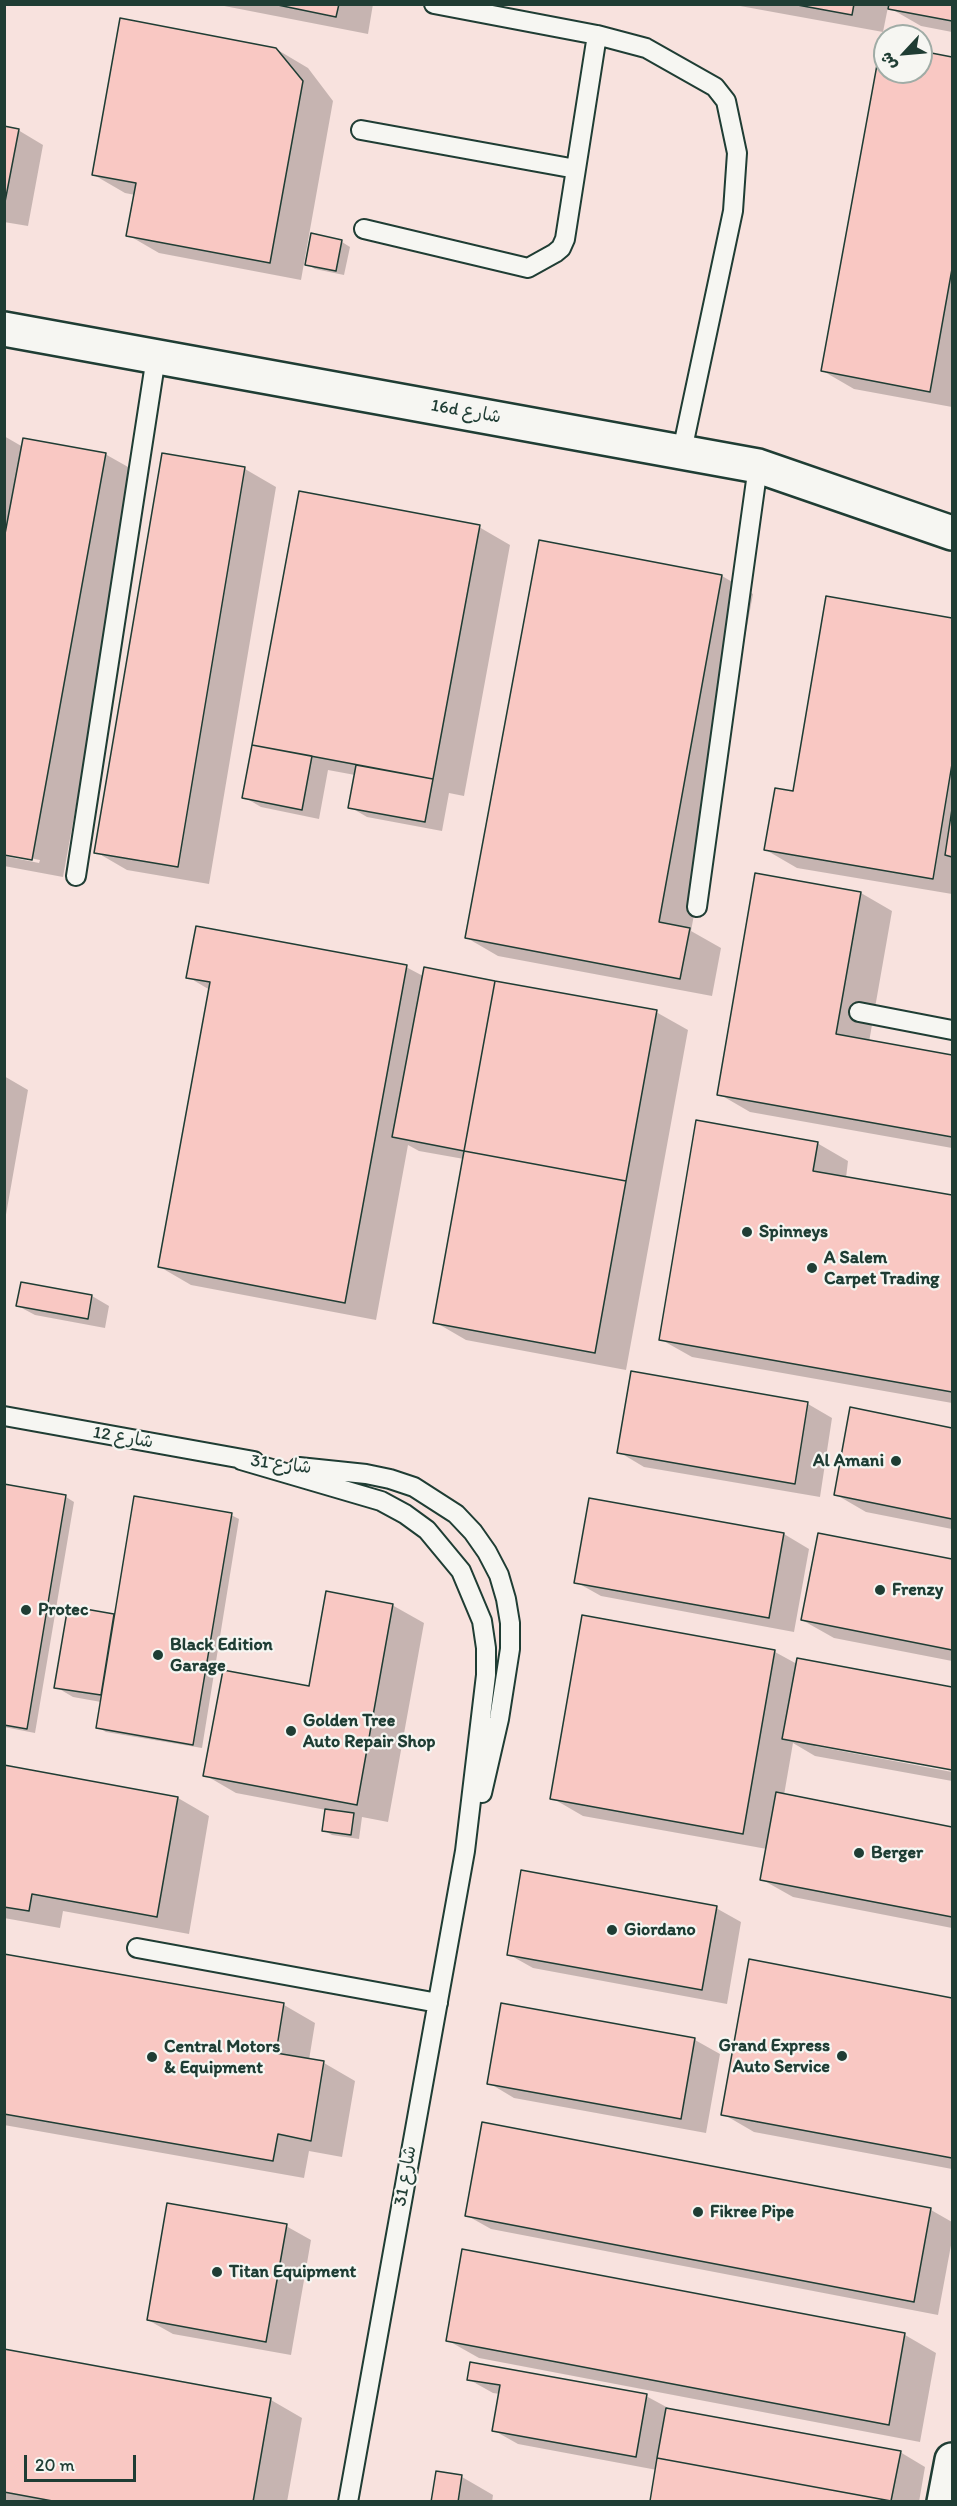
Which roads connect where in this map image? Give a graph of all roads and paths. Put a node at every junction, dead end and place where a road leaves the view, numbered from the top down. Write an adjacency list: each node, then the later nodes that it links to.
1 (434, 4): 2 (lane)
2 (597, 35): 4 (lane); 8 (lane)
3 (361, 130): 4 (lane)
4 (576, 169): 5 (lane)
5 (364, 229)
6 (4, 329): 7 (street, 16d شارع)
7 (156, 357): 8 (street, 16d شارع); 13 (lane)
8 (682, 452): 9 (street, 16d شارع)
9 (758, 466): 10 (street, 16d شارع); 14 (lane)
10 (937, 521): 11 (street, 16d شارع); 12 (lane)
11 (952, 533)
12 (952, 546)
13 (76, 876)
14 (697, 907)
15 (859, 1012): 16 (lane)
16 (952, 1030)
17 (4, 1416): 18 (lane, شارع 12)
18 (242, 1460): 19 (lane, شارع 31); 19 (lane, شارع 31)
19 (465, 1851): 21 (lane, شارع 31)
20 (137, 1948): 21 (lane)
21 (438, 2003): 23 (lane, شارع 31)
22 (952, 2460): 24 (street)
23 (348, 2502)
24 (944, 2502)

